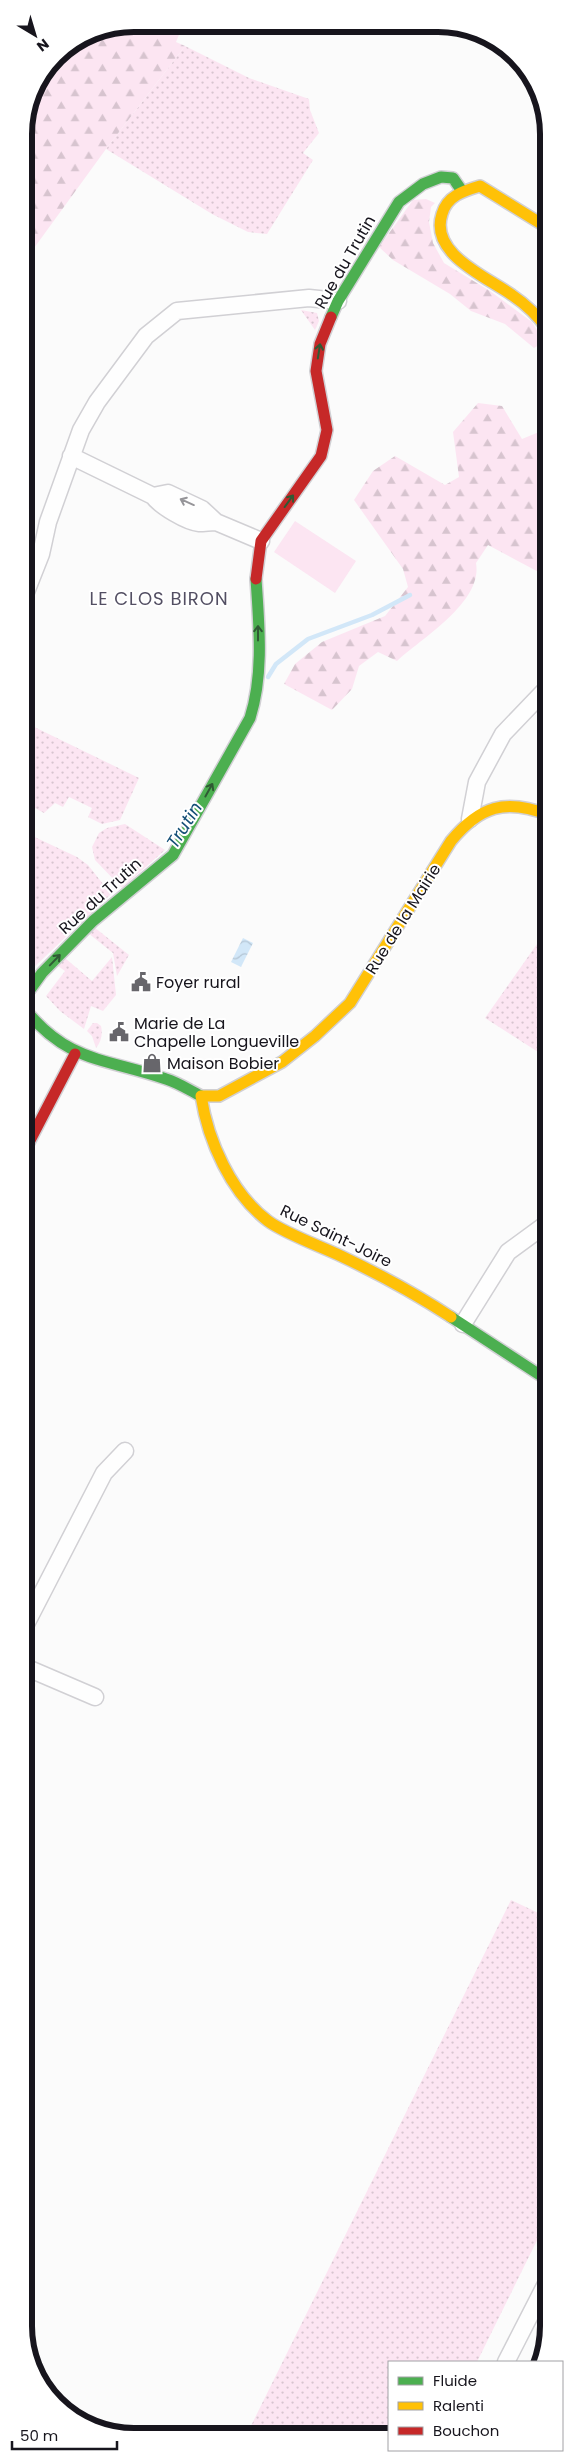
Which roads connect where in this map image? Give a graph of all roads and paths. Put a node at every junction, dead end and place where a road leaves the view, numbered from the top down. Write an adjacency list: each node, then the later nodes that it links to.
1 (462, 190): 2 (street); 3 (street, Rue du Trutin); 4 (street)
2 (540, 223)
3 (338, 302): 5 (street); 6 (street, Rue du Trutin, one-way to 3)
4 (540, 319)
5 (71, 456): 6 (street); 7 (street)
6 (261, 541): 11 (street, Rue du Trutin, one-way to 6)
7 (33, 575)
8 (540, 695): 10 (street)
9 (540, 813): 10 (street)
10 (470, 819): 14 (street, Rue de la Mairie)
11 (33, 986)
12 (33, 1018): 13 (street)
13 (75, 1054): 14 (street); 15 (street)
14 (201, 1096): 17 (street, Rue Saint-Joire)
15 (33, 1135)
16 (540, 1229): 17 (street)
17 (463, 1324): 18 (street, Rue Saint-Joire)
18 (540, 1375)
19 (126, 1451): 20 (street)
20 (32, 1612)
21 (32, 1671): 22 (street)
22 (95, 1697)
23 (540, 2296): 24 (street)
24 (507, 2361)

